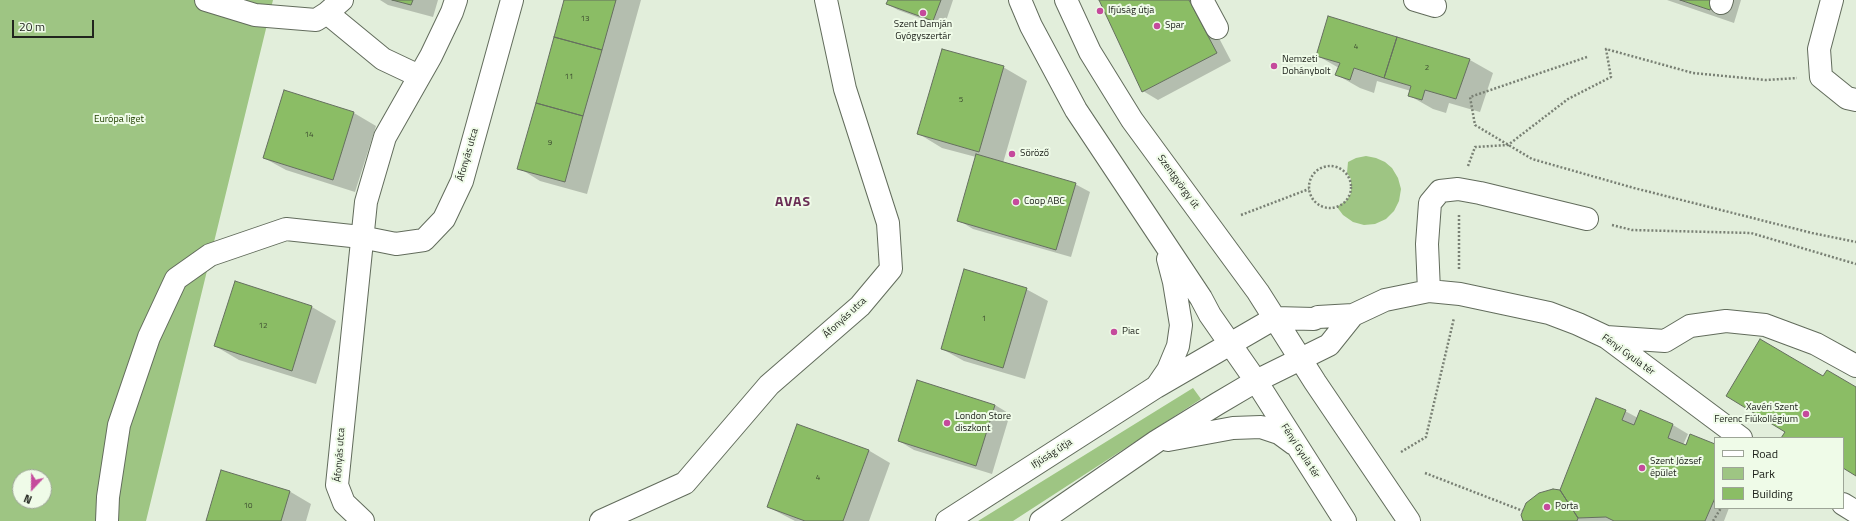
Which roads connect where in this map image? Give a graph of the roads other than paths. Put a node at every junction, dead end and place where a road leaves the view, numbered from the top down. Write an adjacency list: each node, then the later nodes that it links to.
1 (206, 0): 9 (street)
2 (456, 0): 11 (street, Áfonyás utca)
3 (512, 0): 14 (street, Áfonyás utca)
4 (826, 0): 32 (street, Áfonyás utca)
5 (1020, 0): 15 (street)
6 (1066, 0): 18 (street, Szentgyörgy út)
7 (1202, 0): 10 (street)
8 (1832, 0): 12 (street)
9 (335, 6): 11 (street)
10 (1217, 28)
11 (419, 76): 14 (street, Áfonyás utca)
12 (1856, 100)
13 (1587, 219): 16 (street)
14 (362, 237): 30 (street); 31 (street, Áfonyás utca)
15 (1163, 242): 20 (street); 24 (street, Ifjúság útja)
16 (1429, 291): 17 (street, Fényi Gyula tér); 19 (street, Fényi Gyula tér)
17 (1353, 315): 18 (street, Fényi Gyula tér); 21 (street, Fényi Gyula tér)
18 (1275, 318): 20 (street, Ifjúság útja); 21 (street, Szentgyörgy út)
19 (1606, 337): 22 (street); 25 (street, Fényi Gyula tér)
20 (1230, 344): 23 (street); 24 (street, Ifjúság útja)
21 (1301, 358): 23 (street); 36 (street)
22 (1856, 366)
23 (1256, 381): 26 (street); 27 (street, Fényi Gyula tér)
24 (1156, 387): 33 (street, Ifjúság útja)
25 (1740, 437)
26 (1156, 441): 27 (street); 34 (street)
27 (1298, 447): 35 (street, Fényi Gyula tér)
28 (1844, 505): 29 (street)
29 (1856, 512)
30 (107, 521)
31 (363, 521)
32 (601, 521)
33 (947, 521)
34 (1041, 521)
35 (1345, 521)
36 (1409, 521)

